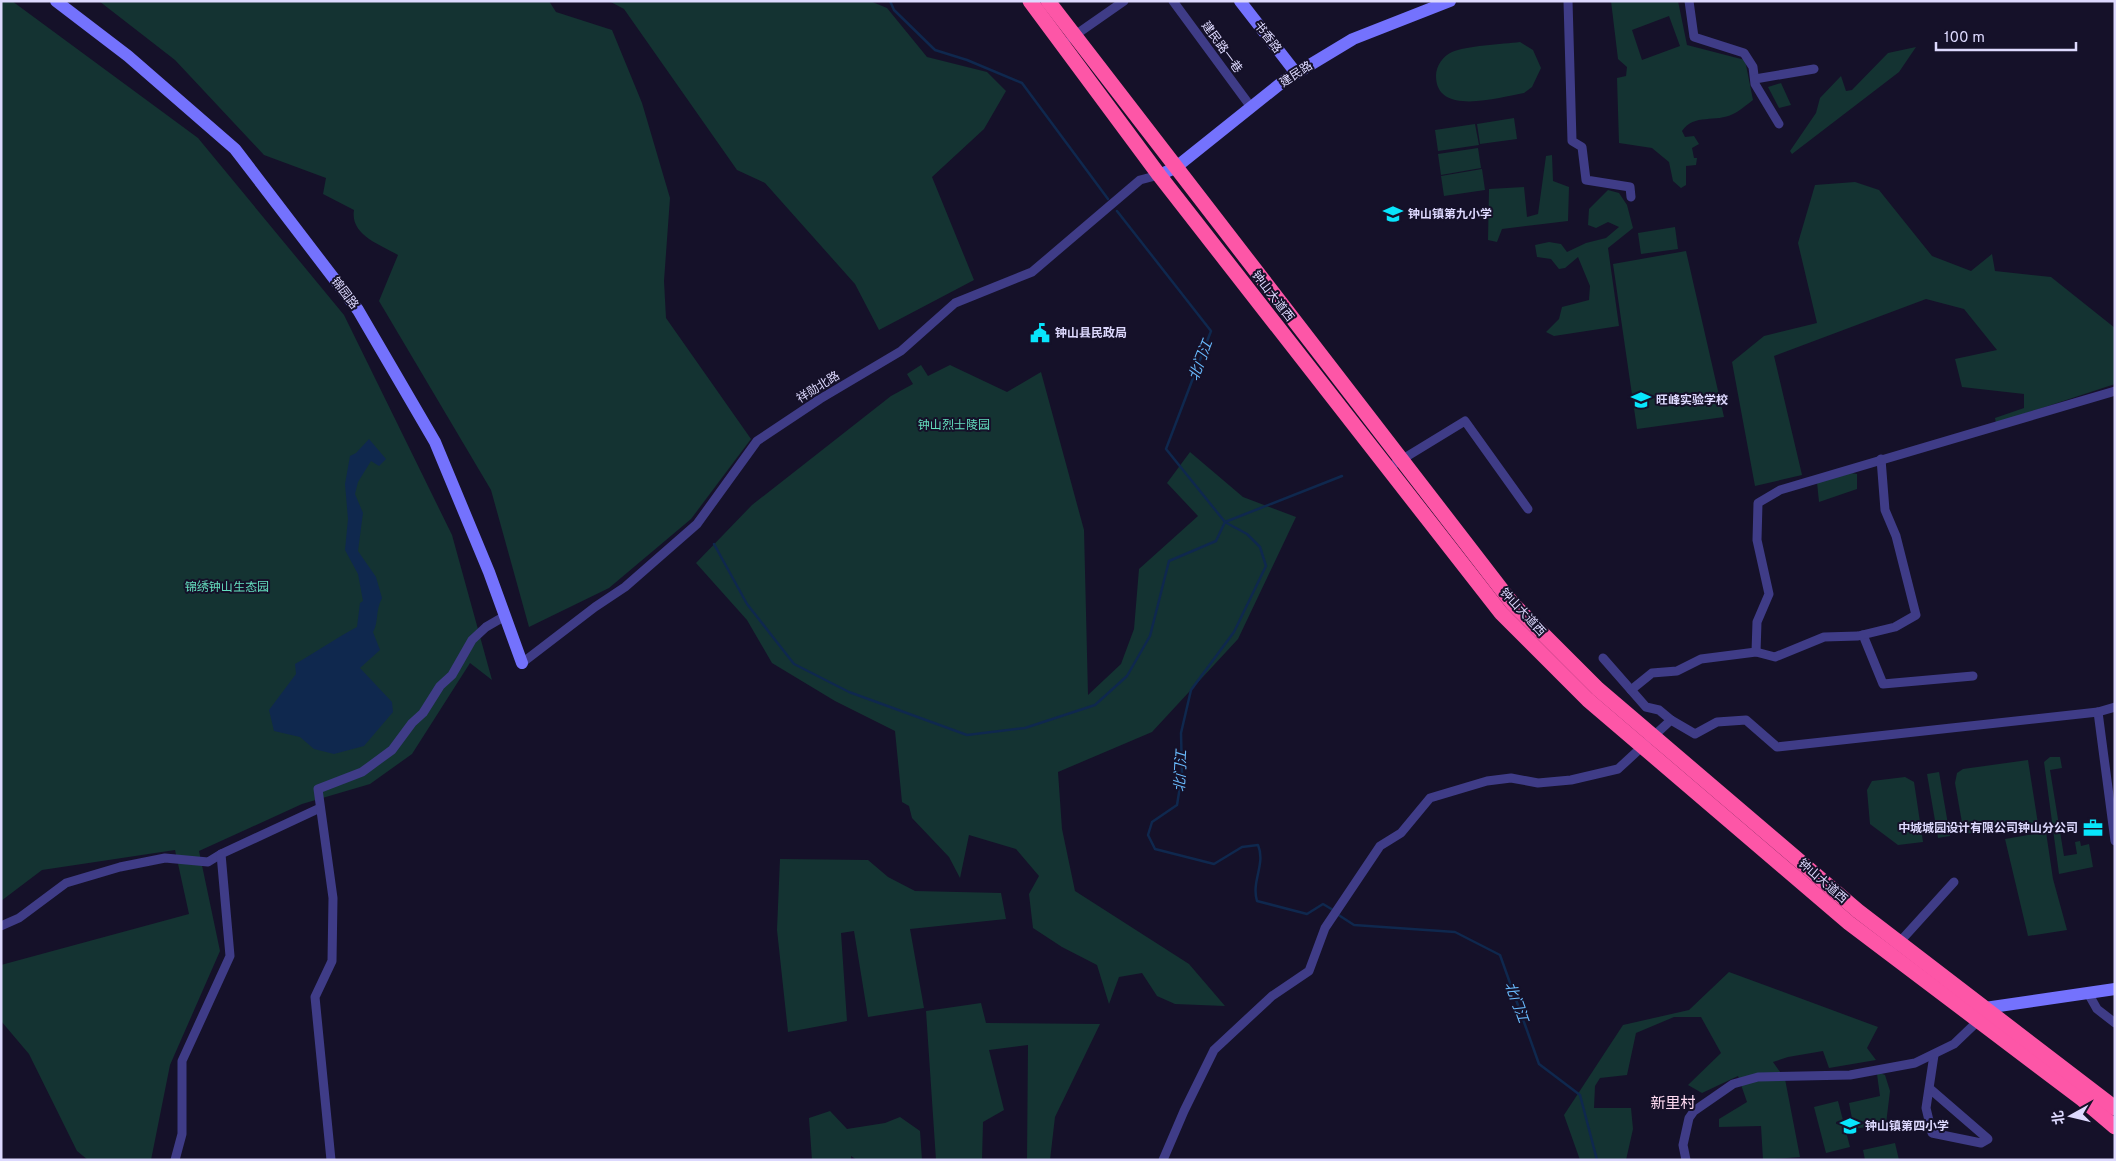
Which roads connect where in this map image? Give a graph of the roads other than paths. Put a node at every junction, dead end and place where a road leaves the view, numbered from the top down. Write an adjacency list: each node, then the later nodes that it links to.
1 (56, 1): 23 (street, 锦园路)
2 (1030, 1): 10 (highway, 钟山大道西)
3 (1048, 1): 10 (highway, 钟山大道西)
4 (1124, 1): 10 (street)
5 (1173, 1): 14 (street, 建民路一巷)
6 (1240, 1): 12 (street, 书香路)
7 (1450, 1): 12 (street, 建民路)
8 (1568, 1): 18 (street)
9 (1689, 1): 13 (street)
10 (1067, 40): 16 (highway, 钟山大道西); 17 (highway, 钟山大道西)
11 (1814, 69): 13 (street)
12 (1296, 73): 14 (street, 建民路)
13 (1754, 80): 15 (street)
14 (1251, 107): 16 (street, 建民路)
15 (1779, 124)
16 (1175, 168): 17 (street, 建民路); 21 (highway, 钟山大道西)
17 (1160, 175): 21 (highway, 钟山大道西); 27 (street, 祥勋北路)
18 (1631, 197)
19 (2115, 391): 20 (street)
20 (1881, 460): 24 (street); 25 (street)
21 (1394, 464): 22 (street); 33 (highway, 钟山大道西)
22 (1528, 509)
23 (505, 616): 27 (street, 锦园路); 34 (street)
24 (1863, 635): 25 (street); 28 (street)
25 (1756, 652): 29 (street)
26 (1603, 658): 29 (street)
27 (522, 664)
28 (1973, 676)
29 (1631, 690): 32 (street)
30 (2115, 707): 31 (street)
31 (2098, 712): 32 (street); 35 (street)
32 (1671, 720): 33 (street)
33 (1647, 741): 39 (highway, 钟山大道西); 50 (street)
34 (320, 808): 36 (street); 49 (street)
35 (2115, 841)
36 (221, 854): 38 (street); 48 (street)
37 (1954, 882): 39 (street)
38 (1, 926)
39 (1894, 948): 42 (highway, 钟山大道西)
40 (2115, 989): 41 (street)
41 (2088, 993): 42 (street); 43 (street)
42 (1981, 1014): 44 (street); 46 (highway, 钟山大道西); 47 (highway, 钟山大道西)
43 (2115, 1023)
44 (1934, 1055): 45 (street); 51 (street)
45 (1929, 1088): 45 (street)
46 (2115, 1108)
47 (2115, 1127)
48 (175, 1160)
49 (331, 1160)
50 (1163, 1160)
51 (1686, 1160)

